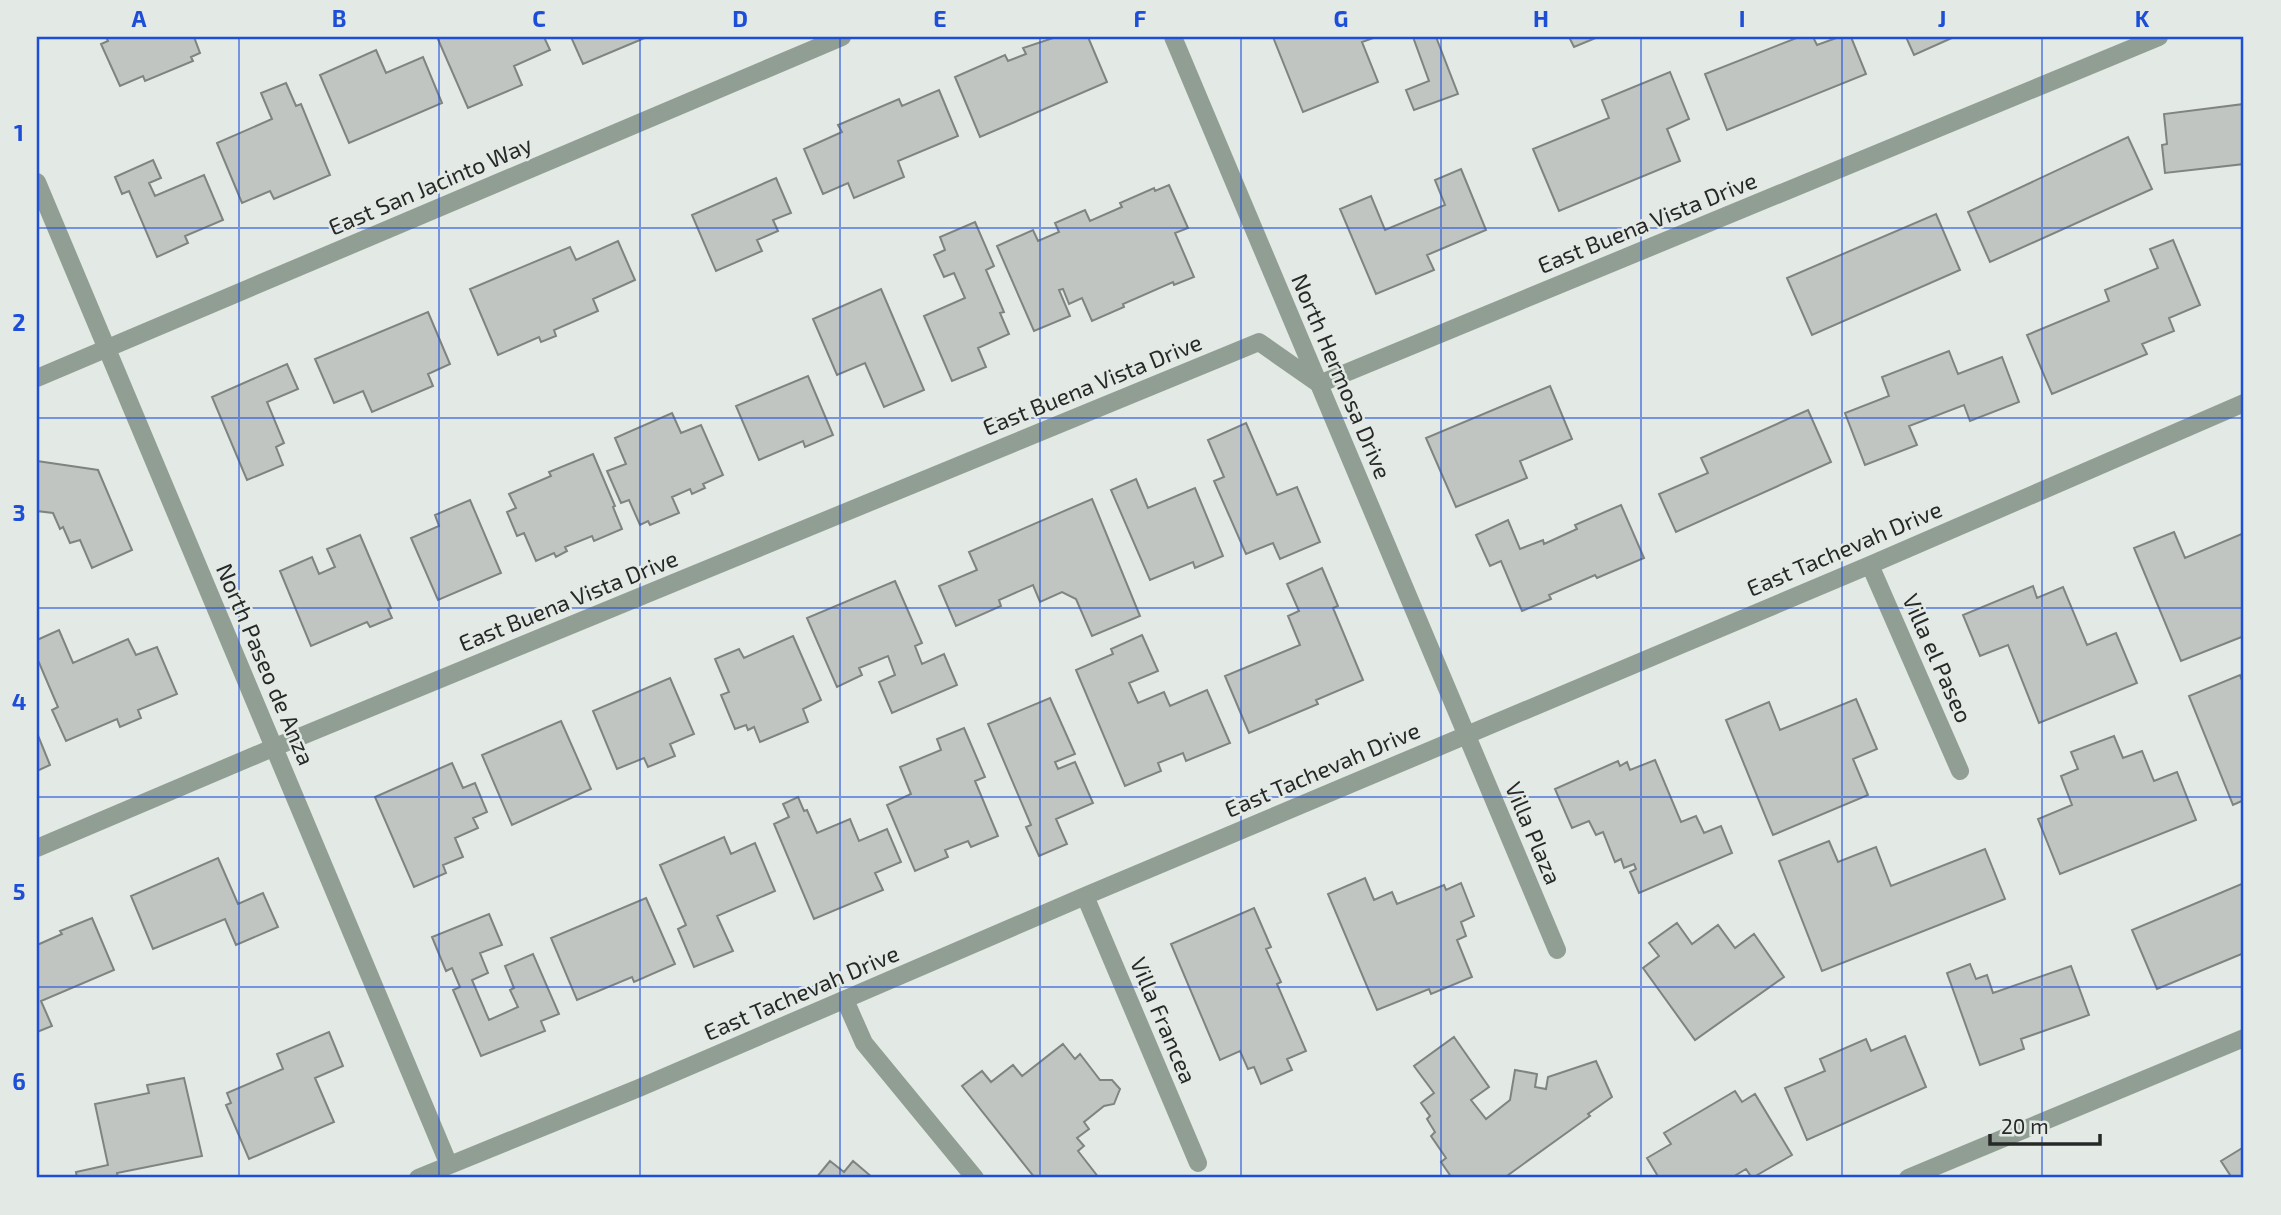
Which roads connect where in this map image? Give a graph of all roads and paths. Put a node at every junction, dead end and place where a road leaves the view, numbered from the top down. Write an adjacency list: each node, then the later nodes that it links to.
1 (842, 37): 5 (street, East San Jacinto Way)
2 (1173, 37): 7 (street, North Hermosa Drive)
3 (2158, 37): 7 (street, East Buena Vista Drive)
4 (37, 182): 5 (street, North Paseo de Anza)
5 (107, 348): 6 (street, East San Jacinto Way); 11 (street, North Paseo de Anza)
6 (37, 378)
7 (1319, 384): 10 (street, North Hermosa Drive); 11 (street, East Buena Vista Drive)
8 (2244, 403): 9 (street, East Tachevah Drive)
9 (1870, 565): 10 (street, East Tachevah Drive); 12 (street, Villa el Paseo)
10 (1465, 735): 14 (street, East Tachevah Drive); 15 (street, Villa Plaza)
11 (275, 747): 13 (street, East Buena Vista Drive); 19 (street, North Paseo de Anza)
12 (1960, 771)
13 (37, 848)
14 (1085, 896): 16 (street, East Tachevah Drive); 18 (street, Villa Francea)
15 (1558, 950)
16 (845, 1000): 19 (street, East Tachevah Drive); 21 (street)
17 (2244, 1038): 22 (street)
18 (1198, 1163)
19 (449, 1165): 20 (street, East Tachevah Drive)
20 (418, 1178)
21 (975, 1178)
22 (1908, 1178)

